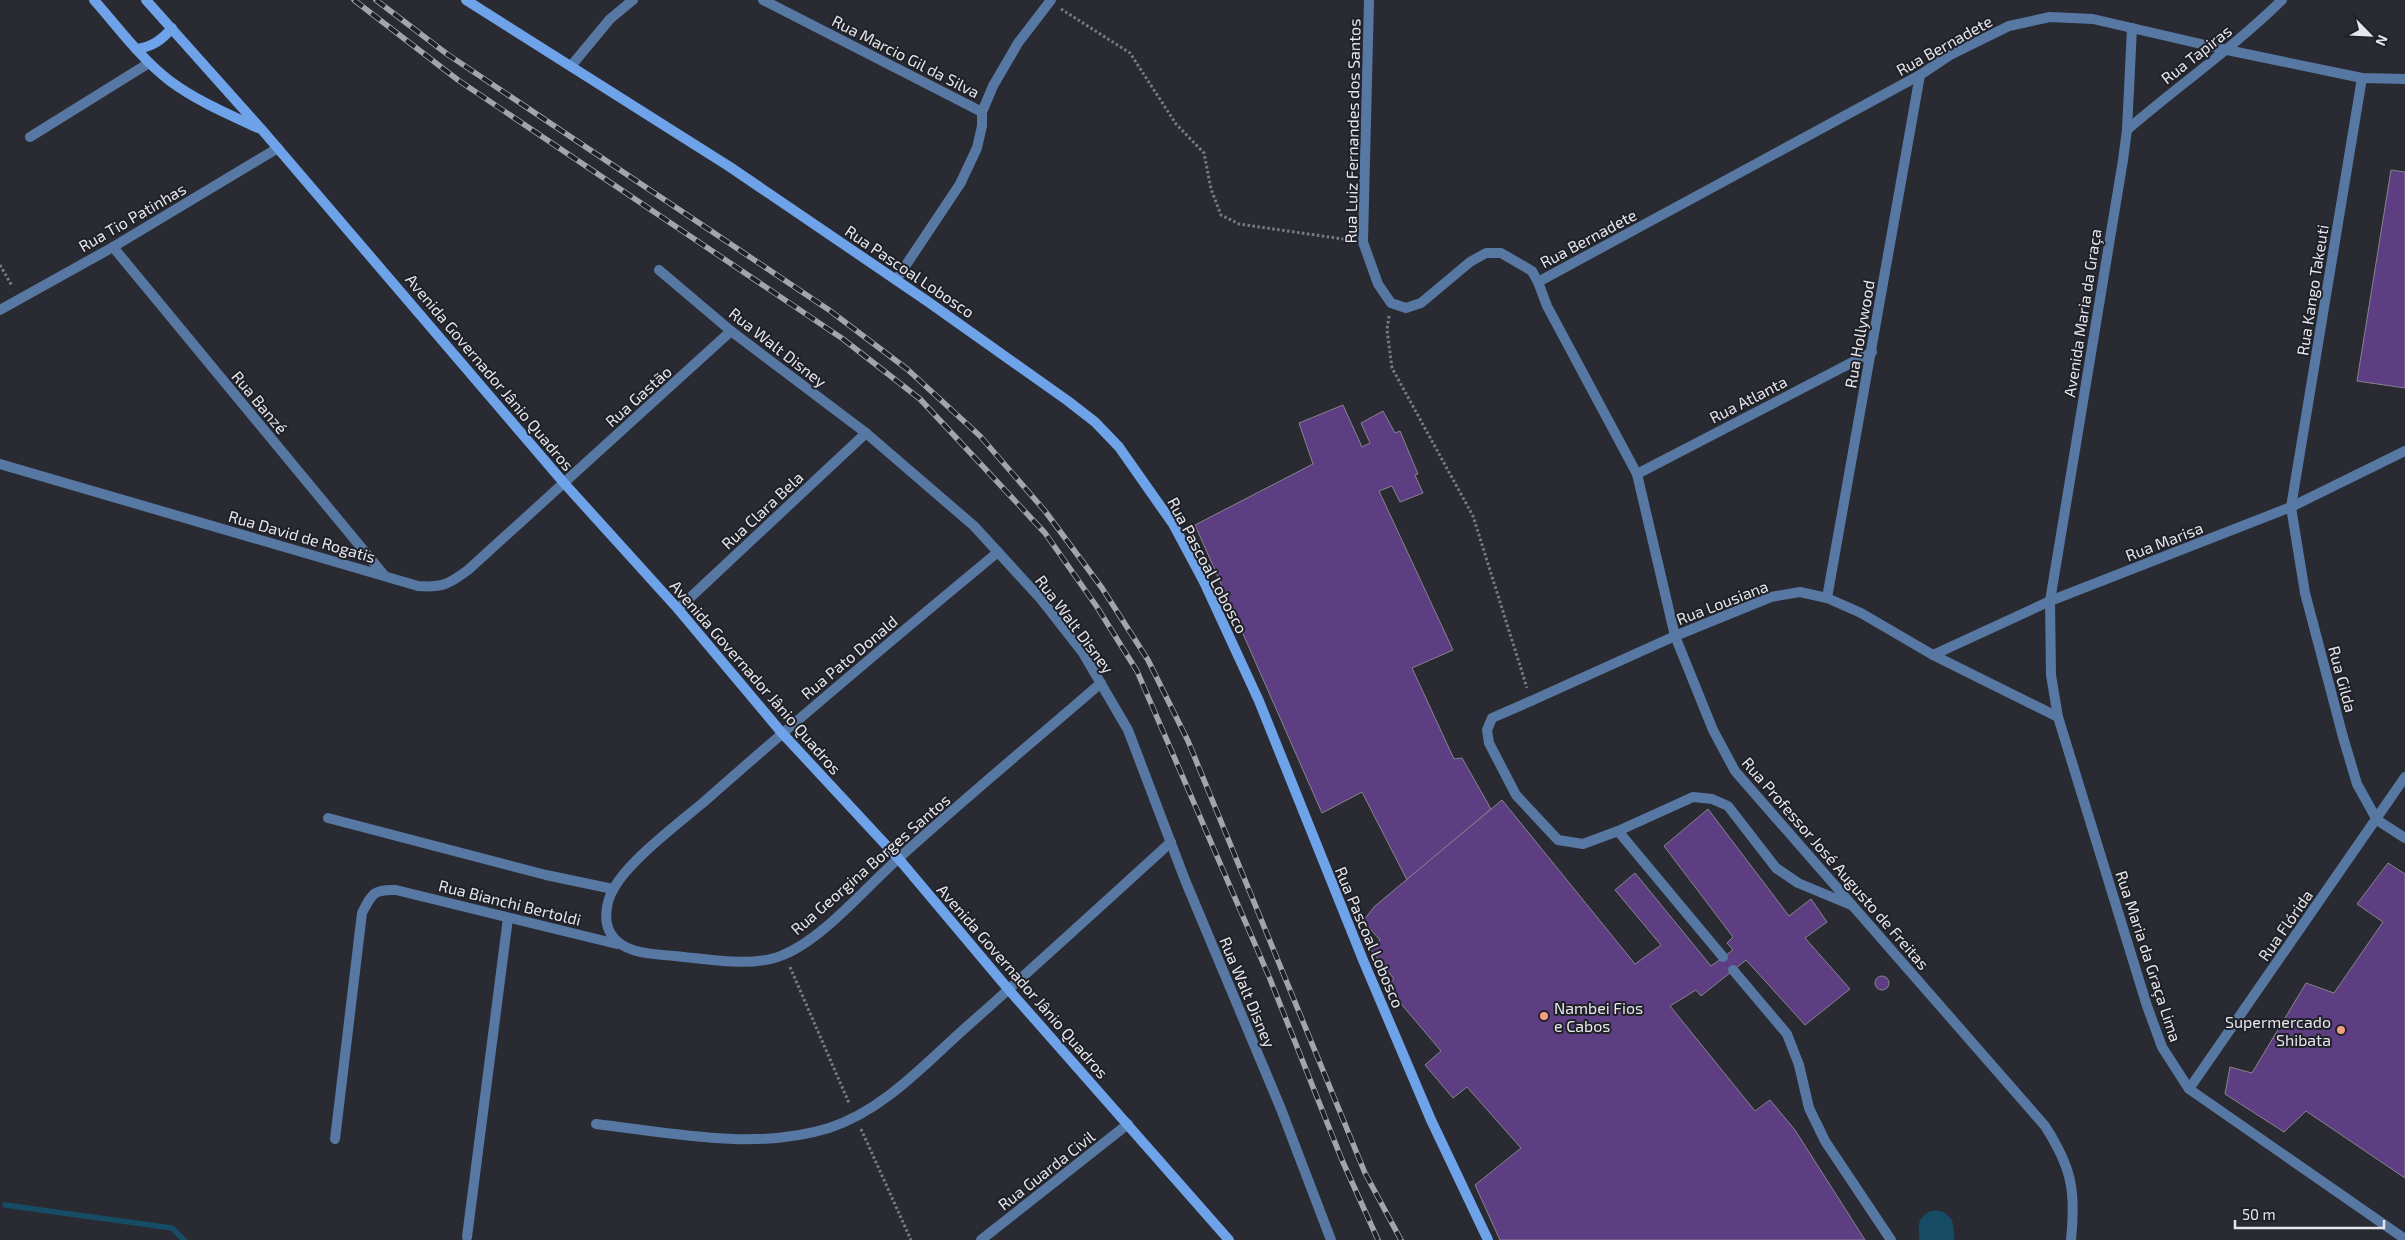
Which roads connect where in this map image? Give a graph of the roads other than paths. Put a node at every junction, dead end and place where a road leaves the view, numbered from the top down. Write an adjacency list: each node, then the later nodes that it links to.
1 (94, 0): 11 (main road, Avenida Governador Jânio Quadros)
2 (146, 0): 9 (main road, Avenida Governador Jânio Quadros)
3 (466, 0): 14 (main road, Rua Pascoal Lobosco)
4 (633, 0): 14 (street)
5 (763, 0): 18 (street, Rua Marcio Gil da Silva)
6 (1369, 0): 26 (street, Rua Luiz Fernandes dos Santos)
7 (2282, 0): 12 (street, Rua Tapiras)
8 (1051, 1): 18 (street)
9 (172, 28): 11 (main road); 20 (main road, Avenida Governador Jânio Quadros)
10 (2132, 28): 12 (street, Rua Bernadete); 15 (street, Rua Bernadete); 19 (street, Avenida Maria da Graça)
11 (136, 49): 13 (main road, Avenida Governador Jânio Quadros)
12 (2227, 50): 16 (street, Rua Bernadete); 19 (street, Rua Tapiras)
13 (149, 63): 20 (main road, Avenida Governador Jânio Quadros); 21 (street)
14 (571, 66): 25 (main road, Rua Pascoal Lobosco)
15 (1920, 75): 26 (street, Rua Bernadete); 29 (street, Rua Hollywood)
16 (2362, 78): 17 (street, Rua Bernadete); 35 (street, Rua Kango Takeuti)
17 (2405, 79)
18 (982, 112): 25 (street)
19 (2127, 130): 39 (street, Avenida Maria da Graça)
20 (263, 131): 22 (main road, Avenida Governador Jânio Quadros)
21 (30, 137)
22 (278, 148): 23 (street, Rua Tio Patinhas); 34 (main road, Avenida Governador Jânio Quadros)
23 (113, 247): 27 (street, Rua Tio Patinhas); 37 (street, Rua Banzé)
24 (659, 270): 28 (street, Rua Walt Disney)
25 (896, 280): 69 (main road, Rua Pascoal Lobosco)
26 (1538, 282): 33 (street, Rua Professor José Augusto de Freitas)
27 (0, 310)
28 (731, 331): 30 (street, Rua Walt Disney); 34 (street, Rua Gastão)
29 (1872, 352): 33 (street, Rua Atlanta); 38 (street, Rua Hollywood)
30 (866, 433): 36 (street, Rua Walt Disney); 40 (street, Rua Clara Bela)
31 (2405, 451): 35 (street, Rua Marisa)
32 (0, 464): 37 (street, Rua David de Rogatis)
33 (1637, 474): 41 (street, Rua Professor José Augusto de Freitas)
34 (564, 483): 37 (street, Rua David de Rogatis); 40 (main road, Avenida Governador Jânio Quadros)
35 (2292, 507): 39 (street, Rua Marisa); 48 (street, Rua Gilda)
36 (998, 552): 43 (street, Rua Walt Disney); 45 (street, Rua Pato Donald)
37 (385, 576)
38 (1827, 598): 41 (street, Rua Lousiana); 42 (street, Rua Lousiana)
39 (2050, 601): 42 (street, Rua Marisa); 44 (street, Rua Maria da Graça Lima)
40 (678, 609): 45 (main road, Avenida Governador Jânio Quadros)
41 (1675, 636): 49 (street, Rua Lousiana); 54 (street, Rua Professor José Augusto de Freitas)
42 (1933, 655): 44 (street, Rua Lousiana)
43 (1102, 683): 51 (street, Rua Walt Disney); 52 (street, Rua Georgina Borges Santos)
44 (2058, 717): 60 (street, Rua Maria da Graça Lima)
45 (782, 732): 52 (main road, Avenida Governador Jânio Quadros); 53 (street, Rua Pato Donald)
46 (2405, 778): 48 (street, Rua Flórida)
47 (328, 818): 53 (street)
48 (2377, 820): 50 (street, Rua Gilda); 60 (street, Rua Flórida)
49 (1618, 831): 54 (street, Rua Lousiana); 57 (street)
50 (2405, 838)
51 (1171, 842): 59 (street); 68 (street, Rua Walt Disney)
52 (898, 858): 56 (street, Rua Georgina Borges Santos); 59 (main road, Avenida Governador Jânio Quadros)
53 (613, 889): 56 (street)
54 (1851, 905): 71 (street, Rua Professor José Augusto de Freitas)
55 (508, 918): 56 (street, Rua Bianchi Bertoldi); 63 (street, Rua Bianchi Bertoldi); 64 (street)
56 (617, 944)
57 (1723, 957)
58 (1733, 970): 70 (street)
59 (1009, 990): 61 (street); 62 (main road, Avenida Governador Jânio Quadros)
60 (2189, 1089): 65 (street, Rua Maria da Graça Lima)
61 (596, 1124)
62 (1128, 1124): 66 (street, Rua Guarda Civil); 67 (main road, Avenida Governador Jânio Quadros)
63 (335, 1139)
64 (467, 1238)
65 (2405, 1239)
66 (982, 1240)
67 (1229, 1240)
68 (1331, 1240)
69 (1488, 1240)
70 (1891, 1240)
71 (2071, 1240)

